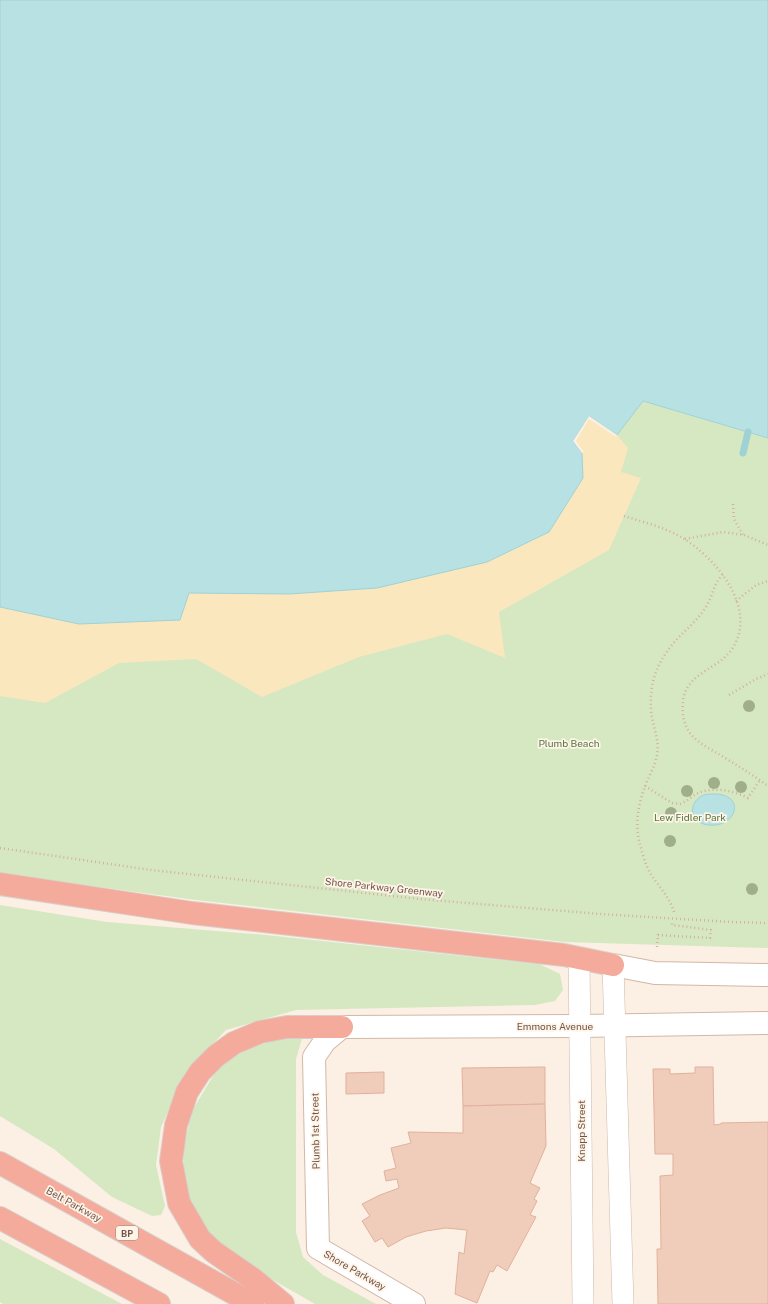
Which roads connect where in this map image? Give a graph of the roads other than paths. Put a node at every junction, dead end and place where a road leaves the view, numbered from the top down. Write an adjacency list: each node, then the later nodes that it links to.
1 (0, 884): 2 (highway)
2 (579, 958): 3 (highway); 7 (street, Knapp Street)
3 (613, 965): 4 (main road); 6 (street)
4 (768, 975)
5 (768, 1023): 6 (main road, Emmons Avenue)
6 (615, 1025): 7 (main road, Emmons Avenue); 17 (street)
7 (580, 1026): 8 (main road, Emmons Avenue); 16 (street, Knapp Street)
8 (342, 1027): 11 (main road, Plumb 1st Street); 14 (highway)
9 (0, 1163): 13 (highway, Belt Parkway / BP)
10 (0, 1218): 12 (highway)
11 (318, 1248): 15 (main road, Shore Parkway)
12 (159, 1304)
13 (253, 1304)
14 (282, 1304)
15 (414, 1304)
16 (583, 1304)
17 (623, 1304)

